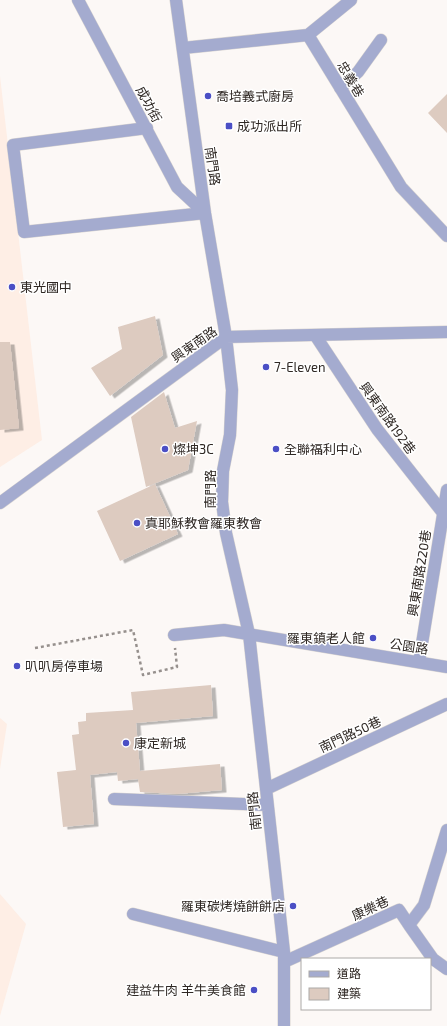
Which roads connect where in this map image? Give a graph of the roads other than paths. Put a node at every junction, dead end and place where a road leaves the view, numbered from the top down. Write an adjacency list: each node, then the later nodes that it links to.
1 (78, 0): 8 (street, 成功街)
2 (176, 0): 6 (street, 南門路)
3 (351, 0): 4 (street)
4 (308, 35): 6 (street); 7 (street, 忠義巷)
5 (381, 40): 7 (street)
6 (182, 48): 9 (street, 南門路)
7 (340, 88): 10 (street, 忠義巷)
8 (147, 128): 9 (street, 成功街); 9 (street)
9 (205, 212): 13 (street, 南門路)
10 (447, 236)
11 (447, 332): 12 (street, 興東南路)
12 (315, 335): 13 (street, 興東南路); 16 (street, 興東南路192巷)
13 (226, 336): 15 (street, 興東南路); 17 (street, 南門路)
14 (447, 490): 16 (street, 興東南路220巷)
15 (0, 504)
16 (445, 516): 19 (street, 興東南路220巷)
17 (248, 634): 18 (street, 公園路); 19 (street, 公園路); 22 (street, 南門路)
18 (174, 635)
19 (418, 662): 20 (street, 公園路)
20 (447, 667)
21 (447, 704): 22 (street, 南門路50巷)
22 (266, 790): 24 (street, 南門路)
23 (114, 799): 24 (street)
24 (267, 805): 28 (street, 南門路)
25 (447, 830): 27 (street)
26 (133, 914): 28 (street)
27 (409, 926): 28 (street, 康樂巷); 29 (street)
28 (284, 957): 30 (street, 南門路)
29 (447, 969)
30 (284, 1026)

